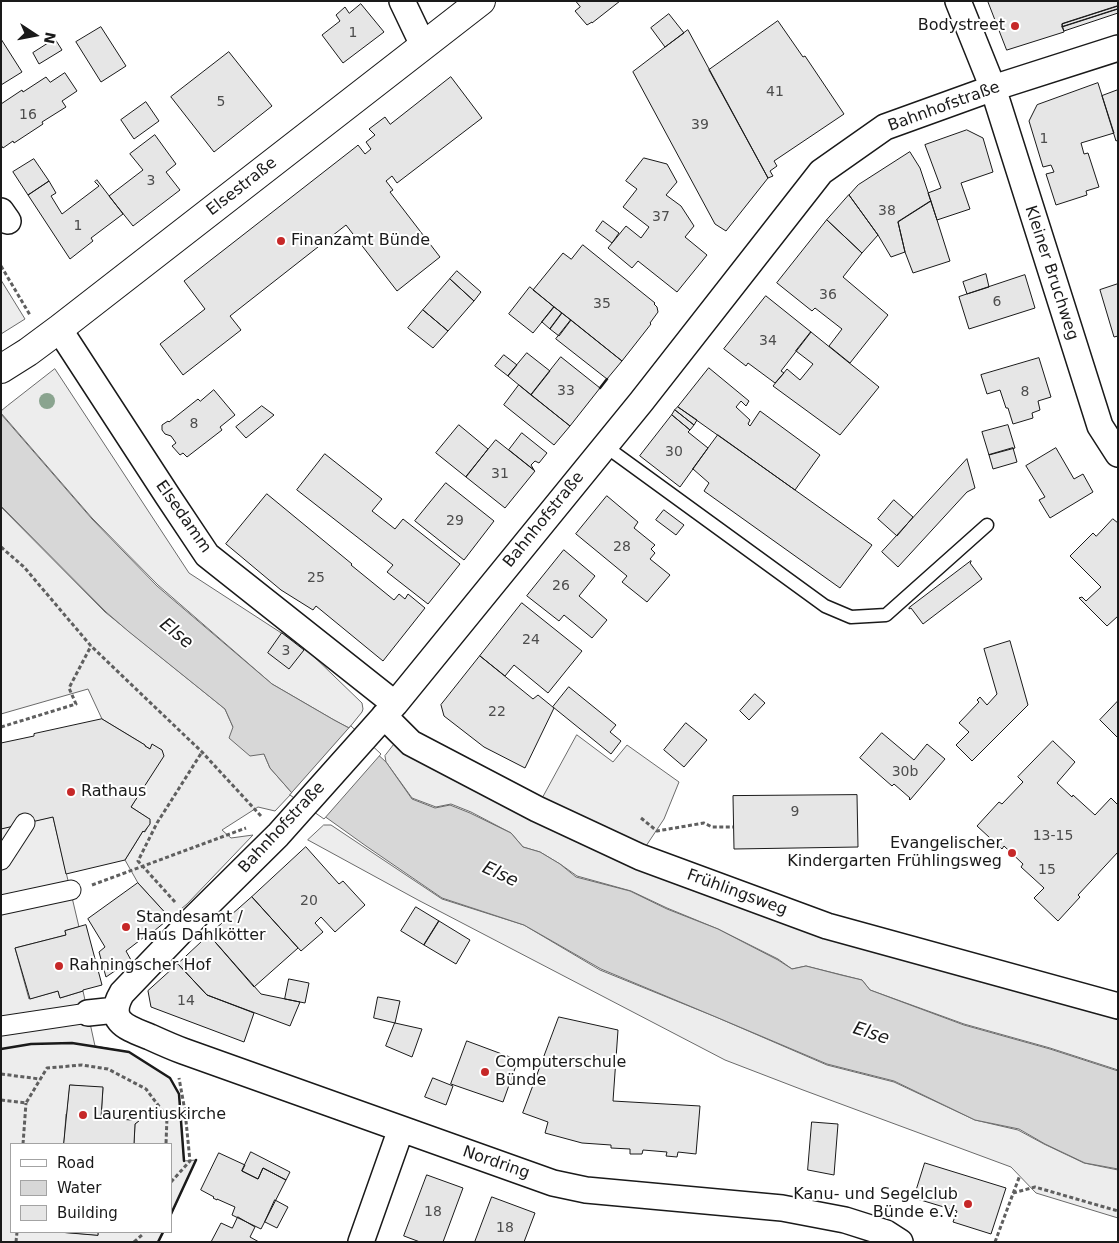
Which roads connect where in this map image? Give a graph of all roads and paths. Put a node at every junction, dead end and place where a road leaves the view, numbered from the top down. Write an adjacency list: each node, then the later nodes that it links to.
1 (402, 1): 4 (street)
2 (481, 1): 4 (street, Elsestraße)
3 (958, 1): 6 (street, Kleiner Bruchweg)
4 (423, 46): 8 (street, Elsestraße)
5 (1118, 48): 6 (street, Bahnhofstraße)
6 (993, 88): 10 (street, Bahnhofstraße); 11 (street, Kleiner Bruchweg)
7 (1, 266): 8 (path)
8 (43, 341): 9 (street, Elsestraße); 15 (street, Elsedamm)
9 (1, 369)
10 (605, 446): 12 (lane); 15 (street, Bahnhofstraße)
11 (1118, 454)
12 (987, 525)
13 (1, 547): 14 (path)
14 (91, 646): 16 (path); 17 (path)
15 (384, 716): 27 (street, Bahnhofstraße); 28 (street, Frühlingsweg)
16 (1, 727)
17 (202, 752): 18 (path); 24 (path)
18 (261, 816)
19 (641, 818): 22 (path)
20 (24, 823): 23 (street)
21 (248, 827): 24 (path)
22 (733, 827)
23 (1, 860)
24 (143, 866): 25 (path); 27 (path)
25 (78, 889): 26 (street)
26 (1, 905)
27 (192, 921): 29 (street, Bahnhofstraße)
28 (1118, 1006)
29 (116, 1010): 30 (street); 37 (street, Nordring)
30 (88, 1013): 31 (street)
31 (1, 1026)
32 (1, 1074): 34 (path)
33 (179, 1078): 41 (path)
34 (40, 1079): 36 (path); 39 (path)
35 (1, 1100): 36 (path)
36 (26, 1103): 38 (path)
37 (401, 1130): 46 (street); 47 (street, Nordring)
38 (23, 1143)
39 (166, 1143)
40 (1020, 1175): 42 (path)
41 (172, 1181)
42 (1013, 1193): 43 (path); 48 (path)
43 (1118, 1211)
44 (143, 1233): 45 (path)
45 (134, 1242)
46 (361, 1242)
47 (900, 1242)
48 (995, 1242)

